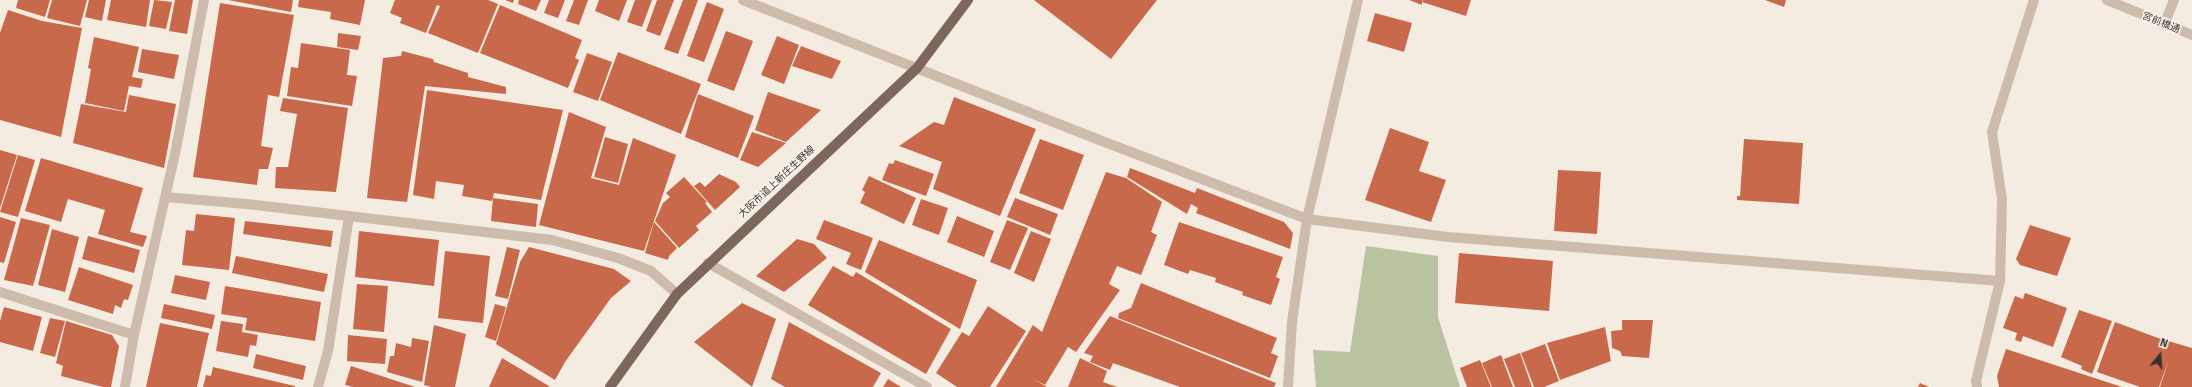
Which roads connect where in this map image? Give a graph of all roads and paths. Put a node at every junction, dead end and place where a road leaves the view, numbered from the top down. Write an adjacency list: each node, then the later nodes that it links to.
1 (204, 0): 11 (street)
2 (744, 0): 10 (street)
3 (968, 0): 10 (main road, 大阪市道上新庄生野線)
4 (1358, 0): 13 (street)
5 (2034, 0): 15 (street)
6 (2107, 0): 8 (street, 宮前橋通)
7 (2174, 0): 8 (street)
8 (2164, 25): 9 (street, 宮前橋通)
9 (2192, 35)
10 (917, 68): 13 (street); 14 (main road, 大阪市道上新庄生野線)
11 (165, 197): 12 (street); 18 (street)
12 (349, 216): 17 (street); 20 (street)
13 (1307, 219): 15 (street); 23 (street)
14 (708, 263): 17 (main road, 大阪市道上新庄生野線); 22 (street)
15 (2000, 281): 24 (street)
16 (0, 292): 18 (street)
17 (677, 294): 21 (main road, 大阪市道上新庄生野線)
18 (134, 335): 19 (street)
19 (125, 387)
20 (318, 387)
21 (610, 387)
22 (927, 387)
23 (1288, 387)
24 (1977, 387)

